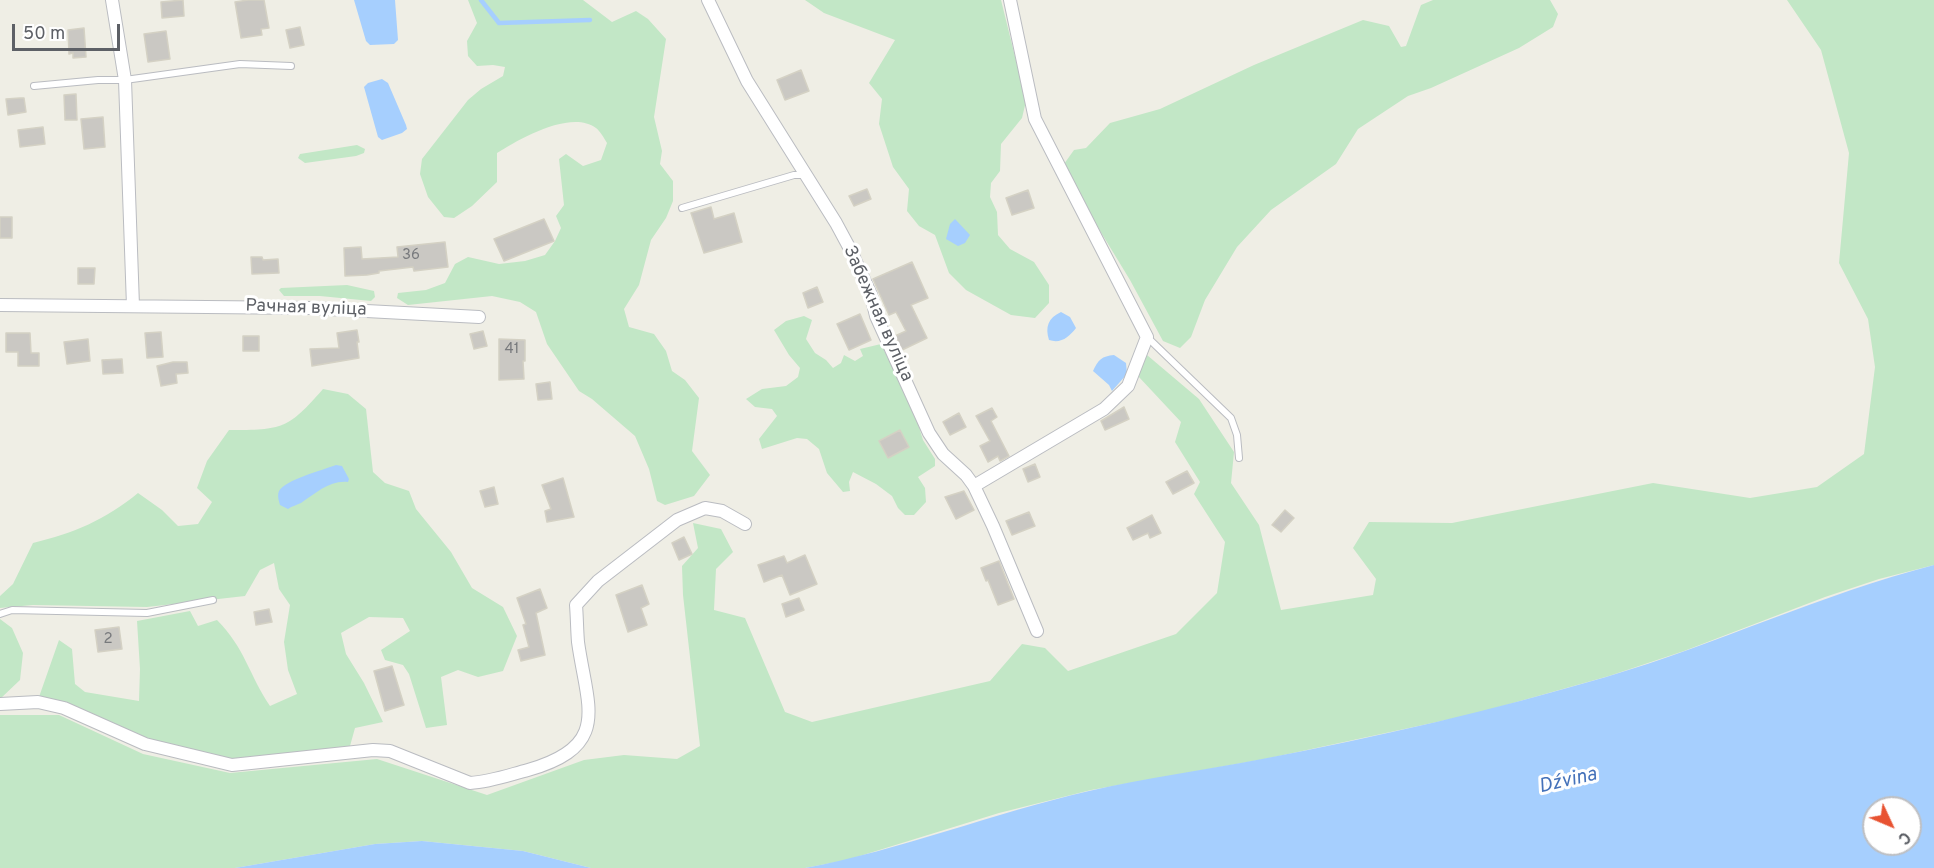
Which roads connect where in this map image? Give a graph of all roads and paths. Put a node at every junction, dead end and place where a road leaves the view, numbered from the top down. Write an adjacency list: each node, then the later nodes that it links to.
1 (112, 0): 5 (street)
2 (708, 0): 7 (street, Забежная вуліца)
3 (1010, 0): 12 (street)
4 (291, 66): 5 (lane)
5 (125, 80): 6 (lane); 10 (street)
6 (34, 86)
7 (806, 174): 8 (lane); 14 (street, Забежная вуліца)
8 (682, 208)
9 (0, 305): 10 (street, Рачная вуліца)
10 (133, 306): 11 (street, Рачная вуліца)
11 (479, 317)
12 (1147, 337): 13 (lane); 14 (street)
13 (1239, 458)
14 (974, 486): 18 (street, Забежная вуліца)
15 (745, 524): 19 (street)
16 (213, 600): 17 (lane)
17 (0, 614)
18 (1037, 631)
19 (0, 704)

